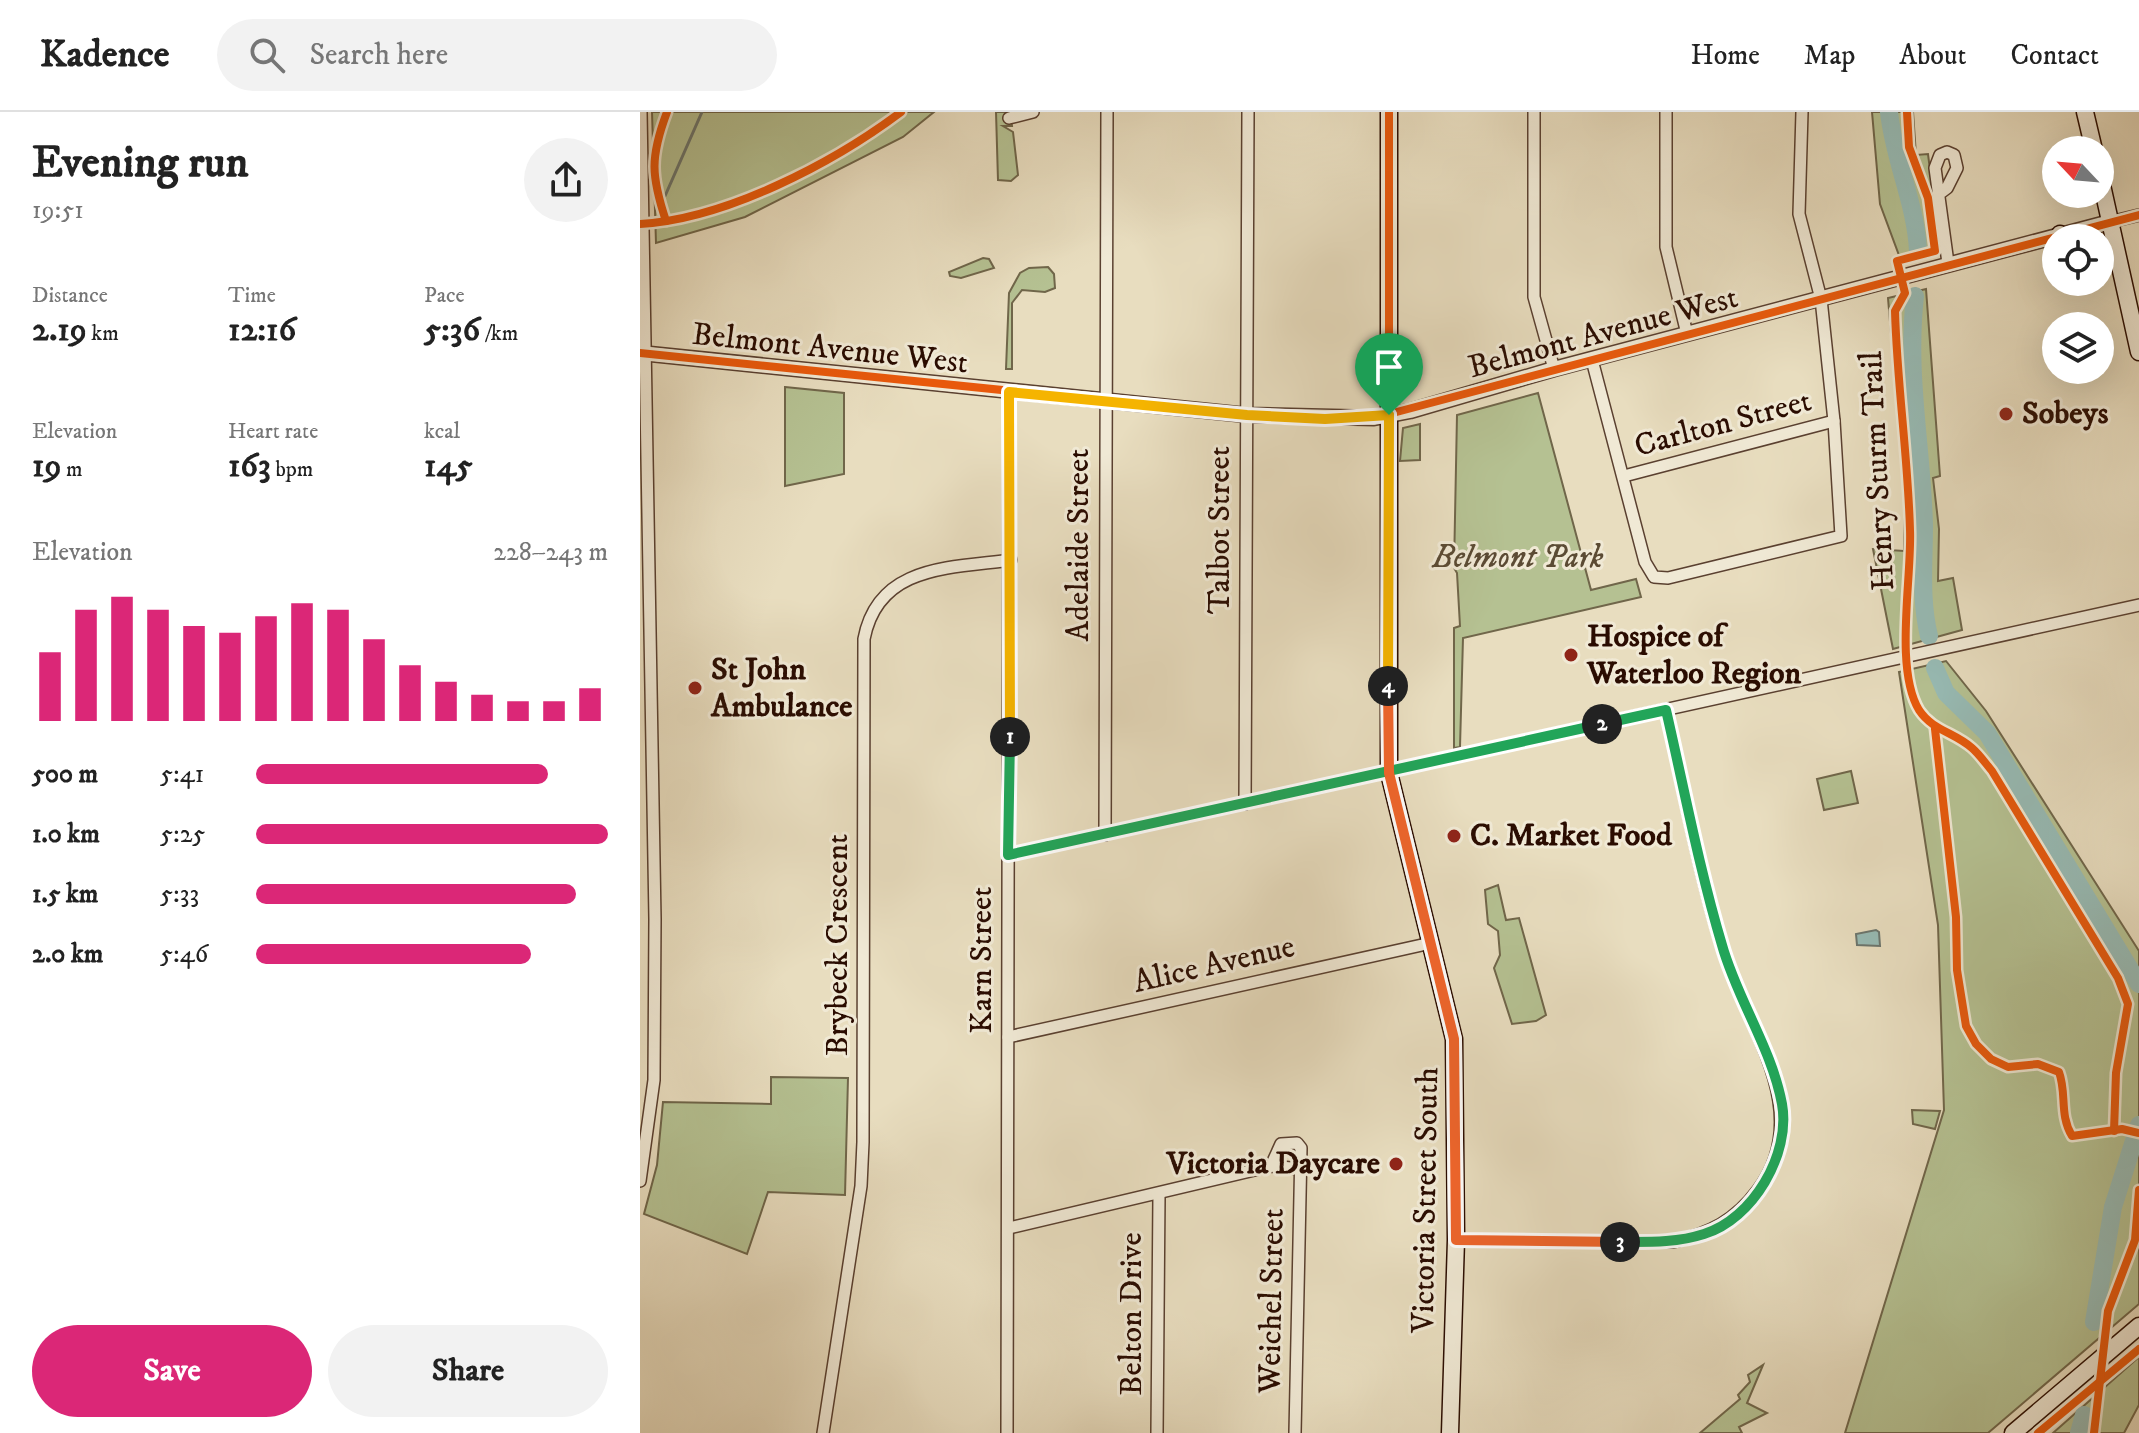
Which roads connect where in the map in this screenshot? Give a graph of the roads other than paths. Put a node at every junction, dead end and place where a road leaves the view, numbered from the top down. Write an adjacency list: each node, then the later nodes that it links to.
1 (641, 112): 24 (street)
2 (1033, 112): 10 (street)
3 (1107, 112): 28 (street, Adelaide Street)
4 (1248, 112): 29 (street, Talbot Street)
5 (1389, 112): 30 (main road, Victoria Street South)
6 (1534, 112): 26 (street)
7 (1666, 112): 22 (street)
8 (1802, 112): 21 (street)
9 (2085, 112): 11 (main road)
10 (1009, 118)
11 (2091, 136)
12 (1939, 194): 20 (street)
13 (2107, 208): 15 (main road)
14 (2139, 215): 15 (street, Belmont Avenue West)
15 (2110, 222): 16 (street, Belmont Avenue West); 19 (main road)
16 (2103, 224)
17 (2042, 241): 20 (street, Belmont Avenue West)
18 (2114, 258): 19 (main road)
19 (2119, 261): 23 (main road)
20 (1948, 263): 21 (street, Belmont Avenue West)
21 (1821, 299): 22 (street, Belmont Avenue West); 31 (street)
22 (1687, 334): 25 (street, Belmont Avenue West)
23 (2139, 352)
24 (644, 354): 27 (street, Belmont Avenue West); 44 (street)
25 (1592, 360): 26 (street, Belmont Avenue West); 32 (street)
26 (1554, 369): 30 (street, Belmont Avenue West)
27 (1009, 392): 28 (street, Belmont Avenue West); 33 (street, Karn Street)
28 (1105, 402): 29 (street, Belmont Avenue West); 38 (street, Adelaide Street)
29 (1247, 415): 30 (street, Belmont Avenue West); 37 (street, Talbot Street)
30 (1389, 415): 36 (main road, Victoria Street South)
31 (1834, 421): 32 (street, Carlton Street); 32 (street)
32 (1624, 476)
33 (1011, 560): 39 (street, Karn Street); 49 (street, Brybeck Crescent)
34 (2139, 605): 35 (street)
35 (1666, 710): 36 (street); 47 (street)
36 (1389, 773): 37 (street); 40 (main road, Victoria Street South)
37 (1245, 804): 38 (street)
38 (1105, 835): 39 (street)
39 (1008, 855): 41 (street, Karn Street)
40 (1431, 943): 41 (street, Alice Avenue); 47 (main road, Victoria Street South)
41 (1008, 1037): 46 (street, Karn Street)
42 (1271, 1166): 43 (street, Weichel Street); 43 (street, Weichel Street); 45 (street, Weichel Street)
43 (1301, 1169): 52 (street, Weichel Street)
44 (640, 1181)
45 (1159, 1195): 46 (street, Weichel Street); 51 (street, Belton Drive)
46 (1009, 1228): 50 (street, Karn Street)
47 (1456, 1240): 53 (main road, Victoria Street South)
48 (2139, 1326): 54 (main road)
49 (823, 1433)
50 (1007, 1433)
51 (1157, 1433)
52 (1295, 1433)
53 (1450, 1433)
54 (2013, 1433)

